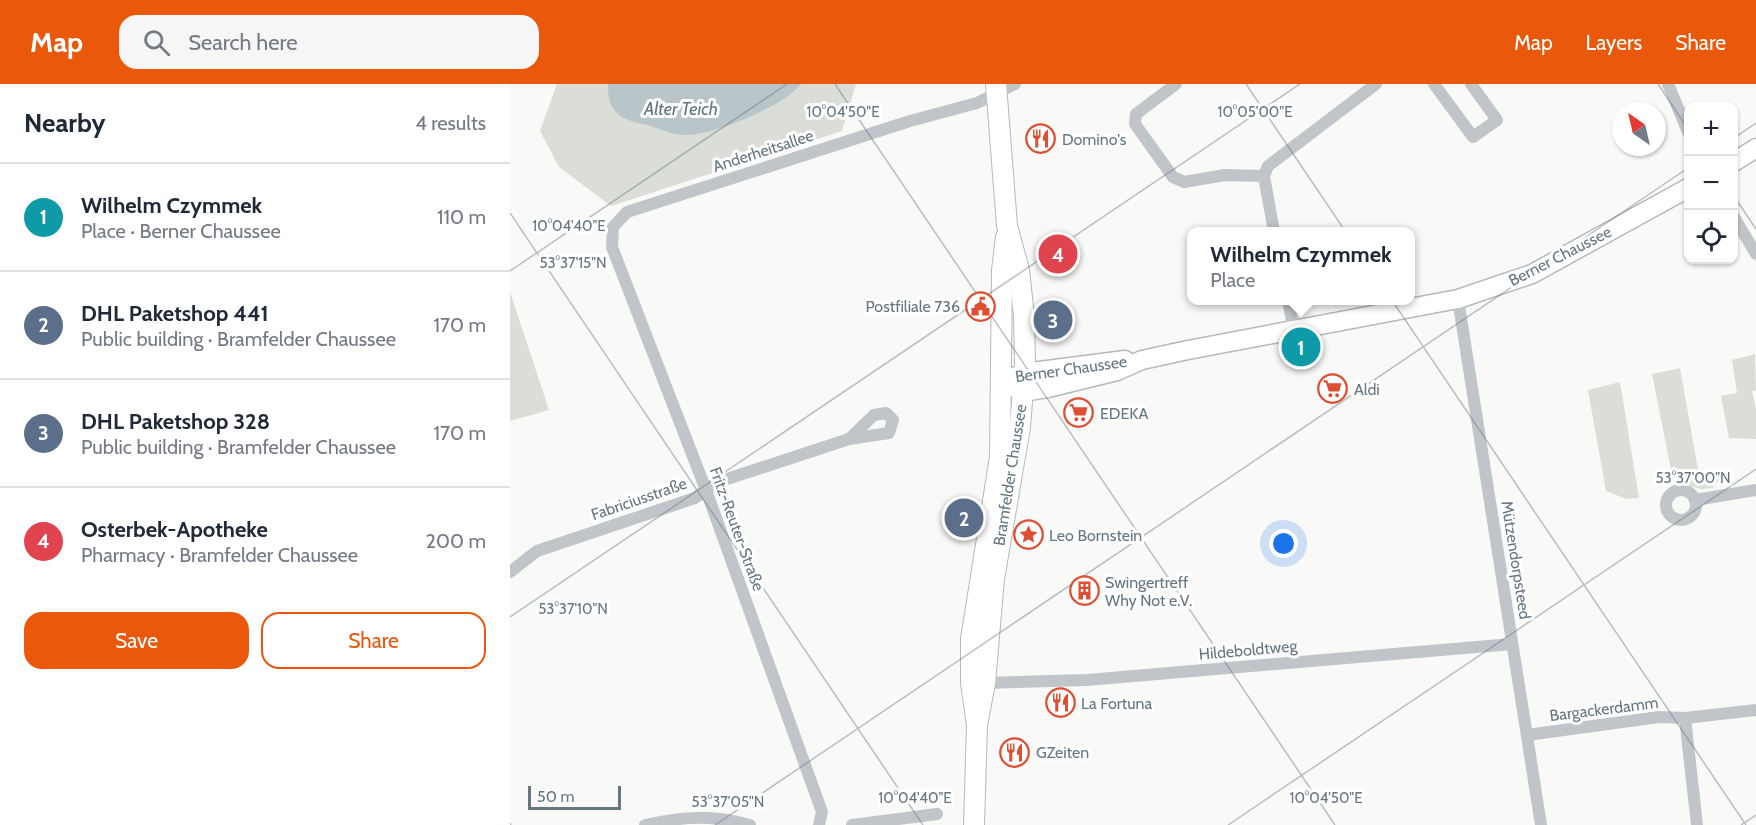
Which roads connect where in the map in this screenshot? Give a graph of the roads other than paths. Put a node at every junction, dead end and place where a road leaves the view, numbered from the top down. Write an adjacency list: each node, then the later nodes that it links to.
1 (1015, 84): 7 (street, Anderheitsallee)
2 (1176, 84): 11 (street)
3 (1376, 84): 11 (street)
4 (1434, 84): 5 (street)
5 (1471, 84)
6 (1668, 84): 8 (street)
7 (996, 89): 14 (main road, Bramfelder Chaussee); 16 (street, Anderheitsallee)
8 (1684, 121)
9 (1756, 148): 10 (street)
10 (1738, 159)
11 (1264, 176): 15 (street)
12 (1684, 191): 18 (street, Berner Chaussee)
13 (1738, 224): 17 (street)
14 (1007, 226): 21 (main road, Bramfelder Chaussee); 22 (main road, Bramfelder Chaussee)
15 (1273, 227)
16 (612, 247): 24 (street, Fritz-Reuter-Straße)
17 (1756, 254)
18 (1458, 299): 20 (street, Berner Chaussee); 28 (street, Mützendorpsteed)
19 (1289, 305): 20 (street)
20 (1294, 331): 22 (street, Berner Chaussee)
21 (1002, 381): 22 (street, Berner Chaussee); 32 (main road, Bramfelder Chaussee)
22 (1024, 382): 29 (main road, Bramfelder Chaussee)
23 (849, 439): 24 (street, Fabriciusstraße)
24 (706, 490): 27 (street, Fabriciusstraße); 37 (street, Fritz-Reuter-Straße)
25 (1756, 490): 26 (street)
26 (1695, 500)
27 (510, 572)
28 (1512, 644): 29 (street, Hildeboldtweg); 33 (street, Mützendorpsteed)
29 (985, 683): 32 (main road, Bramfelder Chaussee)
30 (1756, 710): 31 (street, Bargackerdamm)
31 (1685, 718): 33 (street, Bargackerdamm); 41 (street)
32 (976, 725): 39 (main road, Bramfelder Chaussee)
33 (1527, 735): 40 (street, Mützendorpsteed)
34 (938, 814): 38 (street)
35 (645, 825): 36 (street)
36 (750, 825)
37 (819, 825)
38 (852, 825)
39 (974, 825)
40 (1541, 825)
41 (1697, 825)

